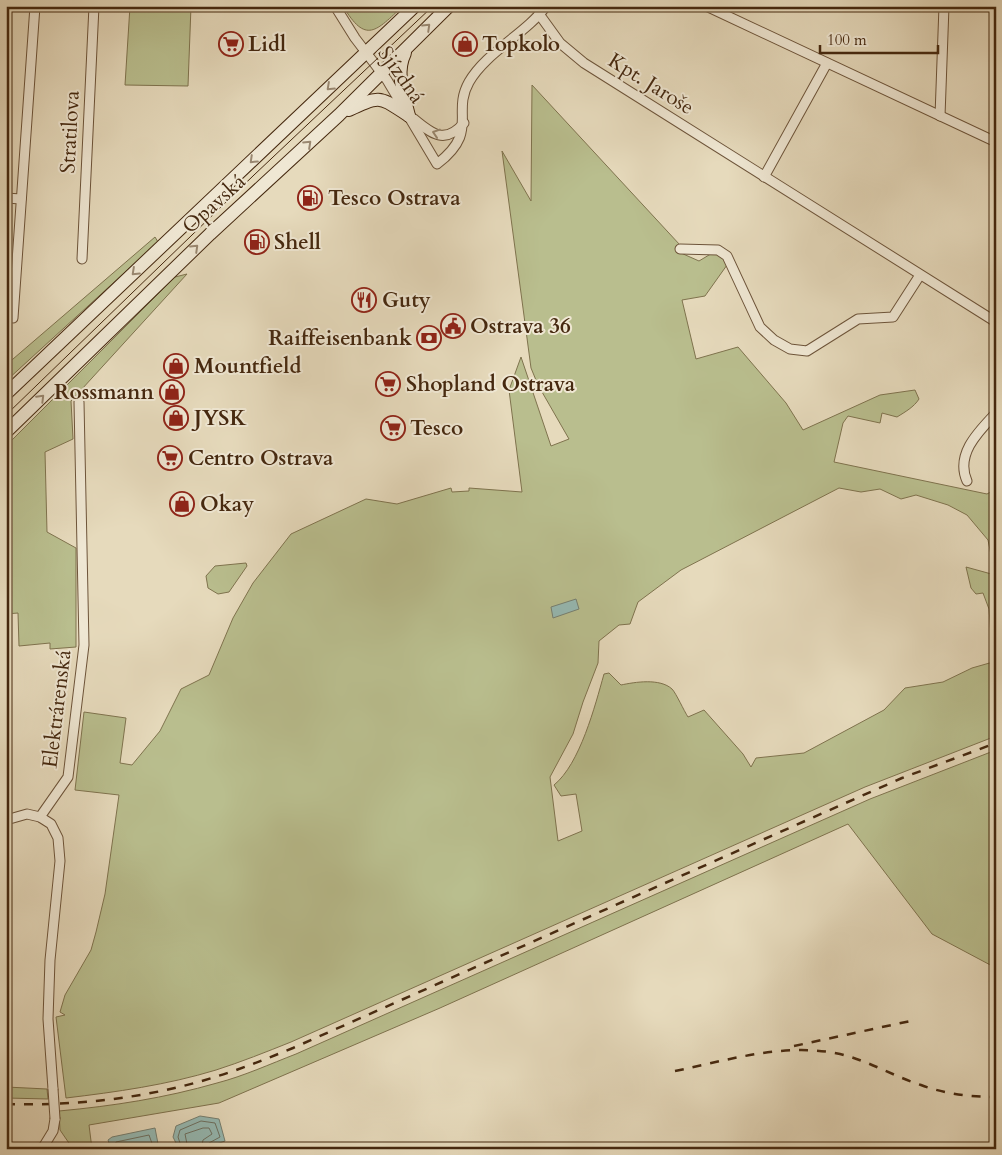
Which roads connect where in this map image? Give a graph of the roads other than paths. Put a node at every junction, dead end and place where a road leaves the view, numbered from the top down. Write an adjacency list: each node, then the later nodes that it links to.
1 (35, 6): 21 (street)
2 (94, 6): 23 (street, Stratilova)
3 (335, 6): 11 (street, Sjízdná)
4 (414, 6): 11 (main road, Opavská)
5 (449, 6): 10 (main road, Opavská, one-way to 5)
6 (546, 6): 9 (street)
7 (706, 6): 12 (street)
8 (944, 6): 16 (street)
9 (539, 14): 17 (street); 19 (street, Kpt. Jaroše)
10 (409, 46): 13 (main road, Opavská); 15 (main road)
11 (365, 52): 13 (street, Sjízdná); 27 (main road, Opavská, one-way to 27)
12 (827, 63): 16 (street); 19 (street)
13 (381, 74): 14 (main road, Opavská); 15 (street, Sjízdná)
14 (339, 115): 15 (main road); 30 (main road, Opavská, one-way to 14)
15 (409, 116): 17 (street, one-way to 15); 17 (street, Sjízdná)
16 (940, 116): 18 (street)
17 (464, 123)
18 (996, 142)
19 (764, 177): 24 (street, Kpt. Jaroše)
20 (6, 198): 21 (street)
21 (21, 199): 25 (street)
22 (680, 249): 24 (street)
23 (82, 259)
24 (920, 275): 26 (street, Kpt. Jaroše)
25 (13, 318)
26 (996, 322)
27 (7, 394)
28 (79, 402): 32 (street, Elektrárenská)
29 (996, 413): 31 (street)
30 (6, 432)
31 (967, 481)
32 (40, 817): 33 (street); 34 (street, bridge)
33 (6, 820)
34 (42, 1149)

